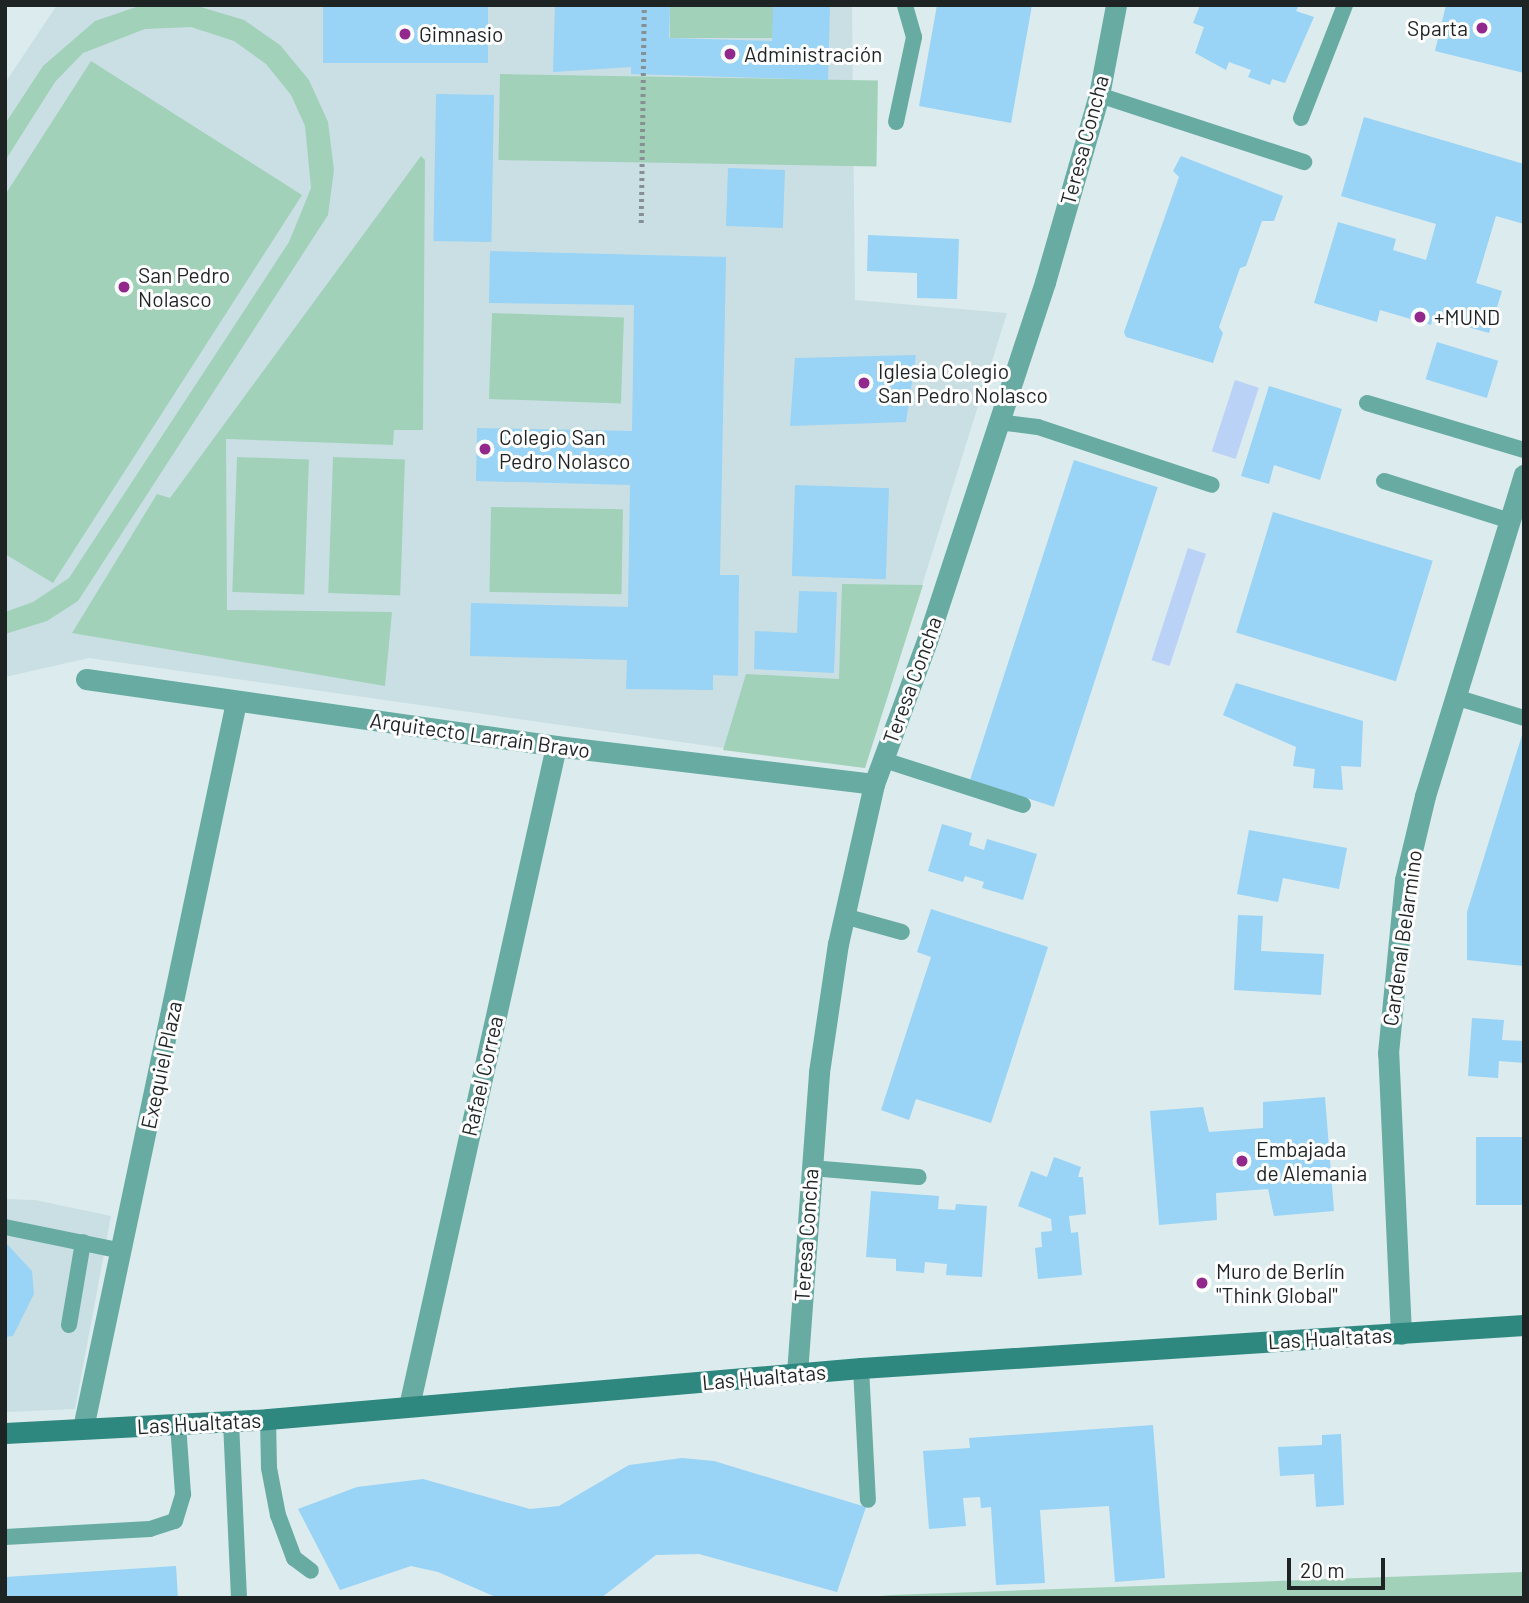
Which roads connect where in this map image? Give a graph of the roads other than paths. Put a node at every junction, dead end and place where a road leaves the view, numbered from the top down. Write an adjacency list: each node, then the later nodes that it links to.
1 (905, 5): 6 (lane)
2 (1116, 5): 4 (street, Teresa Concha)
3 (1345, 5): 5 (lane)
4 (1099, 95): 7 (lane); 9 (street, Teresa Concha)
5 (1301, 118)
6 (895, 122)
7 (1304, 162)
8 (1367, 403): 10 (lane)
9 (998, 422): 13 (lane); 20 (street, Teresa Concha)
10 (1524, 450)
11 (1524, 475): 14 (street, Cardenal Belarmino)
12 (1384, 481): 14 (lane)
13 (1212, 485)
14 (1510, 521): 16 (street, Cardenal Belarmino)
15 (86, 679): 17 (street, Arquitecto Larraín Bravo)
16 (1455, 697): 18 (lane); 32 (street, Cardenal Belarmino)
17 (236, 702): 19 (street, Arquitecto Larraín Bravo); 29 (street, Exequiel Plaza)
18 (1524, 718)
19 (556, 746): 21 (street, Arquitecto Larraín Bravo); 35 (street, Rafael Correa)
20 (884, 760): 21 (street, Teresa Concha); 22 (lane)
21 (874, 784): 23 (street, Teresa Concha)
22 (1023, 805)
23 (844, 916): 24 (lane); 25 (street, Teresa Concha)
24 (902, 932)
25 (811, 1168): 26 (lane); 34 (street, Teresa Concha)
26 (919, 1177)
27 (5, 1227): 28 (lane)
28 (83, 1242): 29 (lane); 30 (lane)
29 (122, 1251): 39 (street, Exequiel Plaza)
30 (69, 1325)
31 (1524, 1325): 32 (street, Las Hualtatas)
32 (1401, 1334): 33 (street, Las Hualtatas)
33 (861, 1368): 34 (street, Las Hualtatas); 41 (lane)
34 (797, 1373): 35 (street, Las Hualtatas)
35 (409, 1406): 36 (street, Las Hualtatas)
36 (268, 1419): 37 (street, Las Hualtatas); 43 (lane)
37 (231, 1422): 38 (street, Las Hualtatas); 44 (lane)
38 (178, 1424): 39 (street, Las Hualtatas); 42 (lane)
39 (83, 1429): 40 (street, Las Hualtatas)
40 (5, 1433)
41 (868, 1500)
42 (5, 1537)
43 (311, 1572)
44 (239, 1598)

